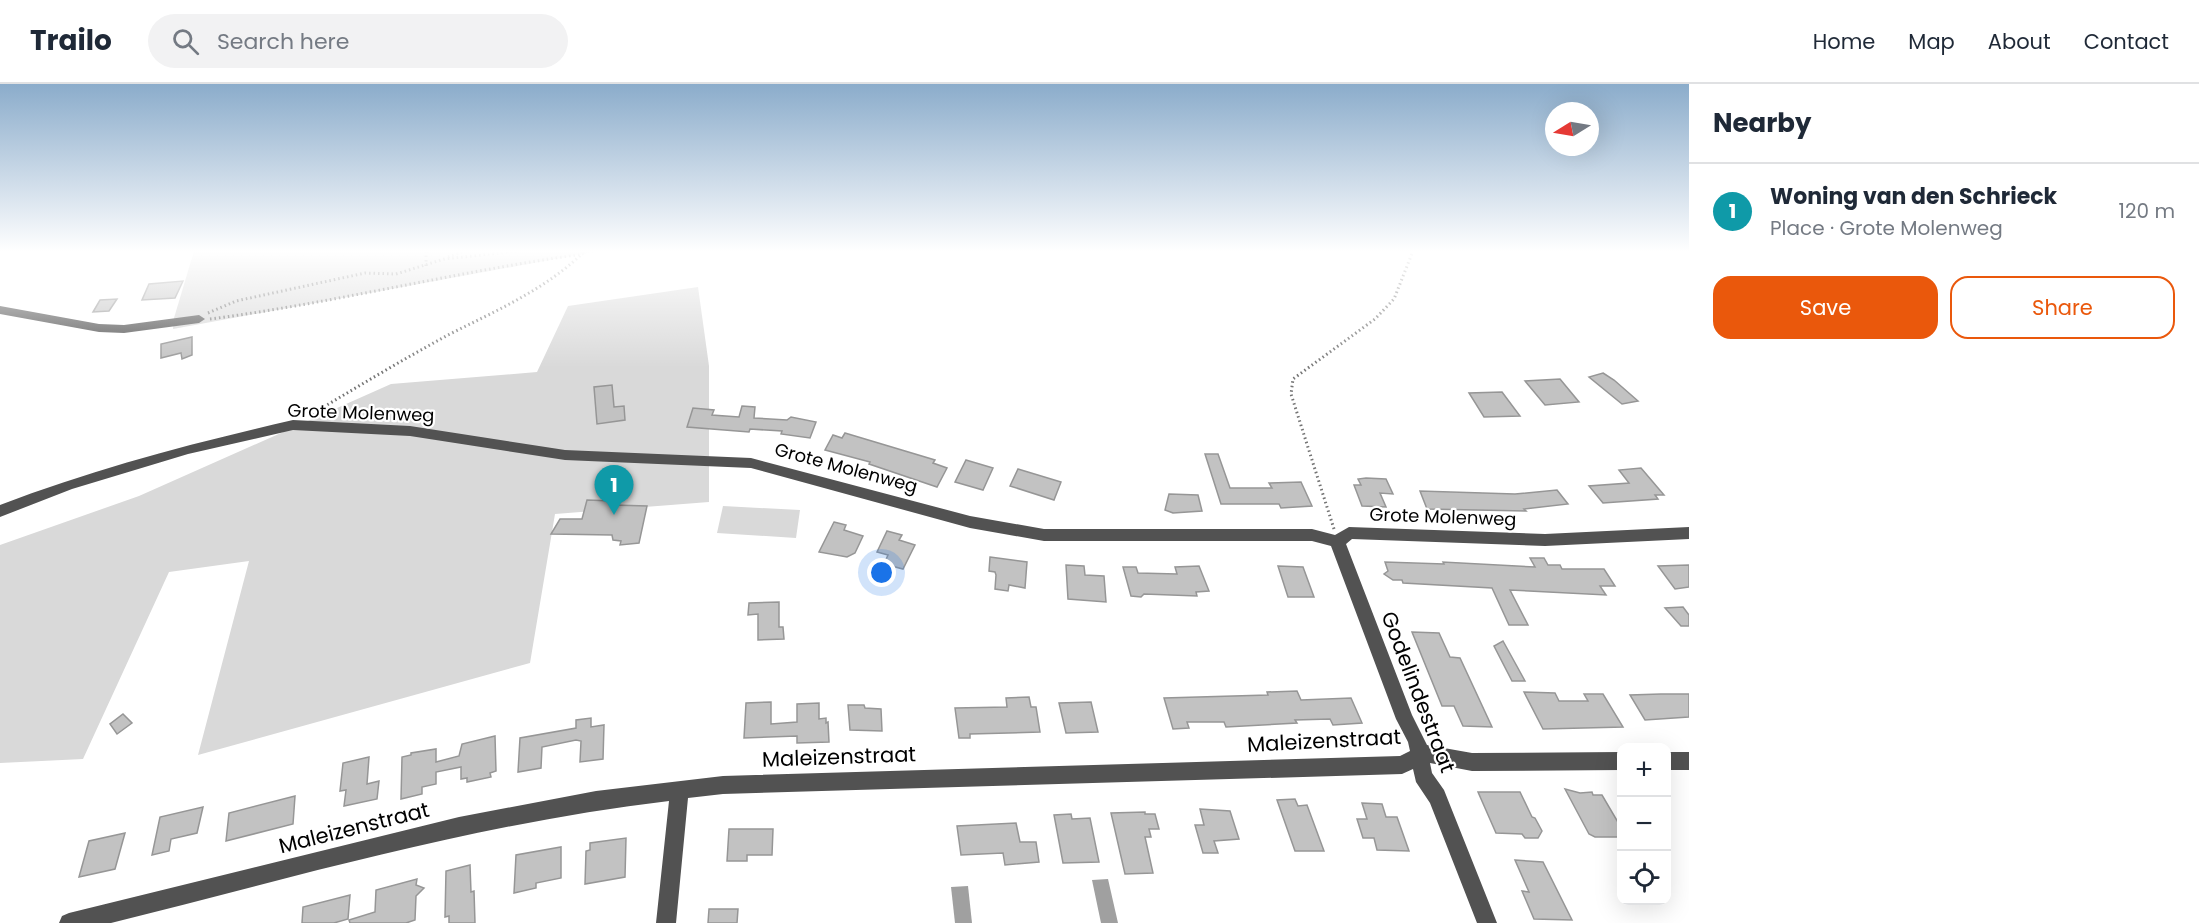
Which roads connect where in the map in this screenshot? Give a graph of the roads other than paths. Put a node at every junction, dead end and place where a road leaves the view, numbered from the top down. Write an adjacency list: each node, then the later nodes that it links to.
1 (0, 310): 2 (street)
2 (199, 318)
3 (0, 511): 5 (street, Grote Molenweg)
4 (1689, 532): 5 (street, Grote Molenweg)
5 (1337, 542): 6 (street, Godelindestraat)
6 (1421, 754): 8 (street, Maleizenstraat); 10 (street, Maleizenstraat); 13 (street, Godelindestraat)
7 (1689, 760): 9 (street)
8 (1617, 761)
9 (1671, 761)
10 (679, 792): 11 (street, Maleizenstraat); 12 (street)
11 (69, 923)
12 (666, 923)
13 (1487, 923)

